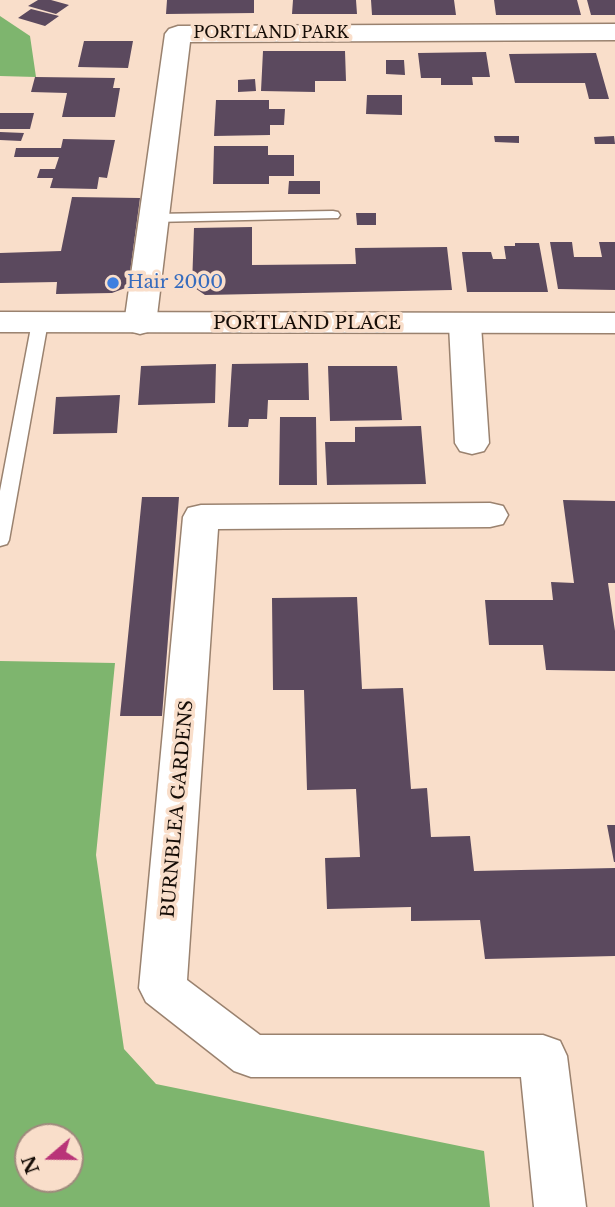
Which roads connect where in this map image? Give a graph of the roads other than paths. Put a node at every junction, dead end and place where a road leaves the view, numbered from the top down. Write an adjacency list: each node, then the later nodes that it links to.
1 (615, 32): 3 (street, PORTLAND PARK)
2 (334, 215): 3 (lane)
3 (153, 218): 7 (street, PORTLAND PARK)
4 (0, 322): 5 (street, PORTLAND PLACE)
5 (40, 322): 7 (street, PORTLAND PLACE); 11 (lane)
6 (615, 323): 8 (street, PORTLAND PLACE)
7 (140, 324): 8 (street, PORTLAND PLACE)
8 (465, 325): 9 (street)
9 (472, 443)
10 (490, 515): 12 (street, BURNBLEA GARDENS)
11 (0, 540)
12 (560, 1207)

